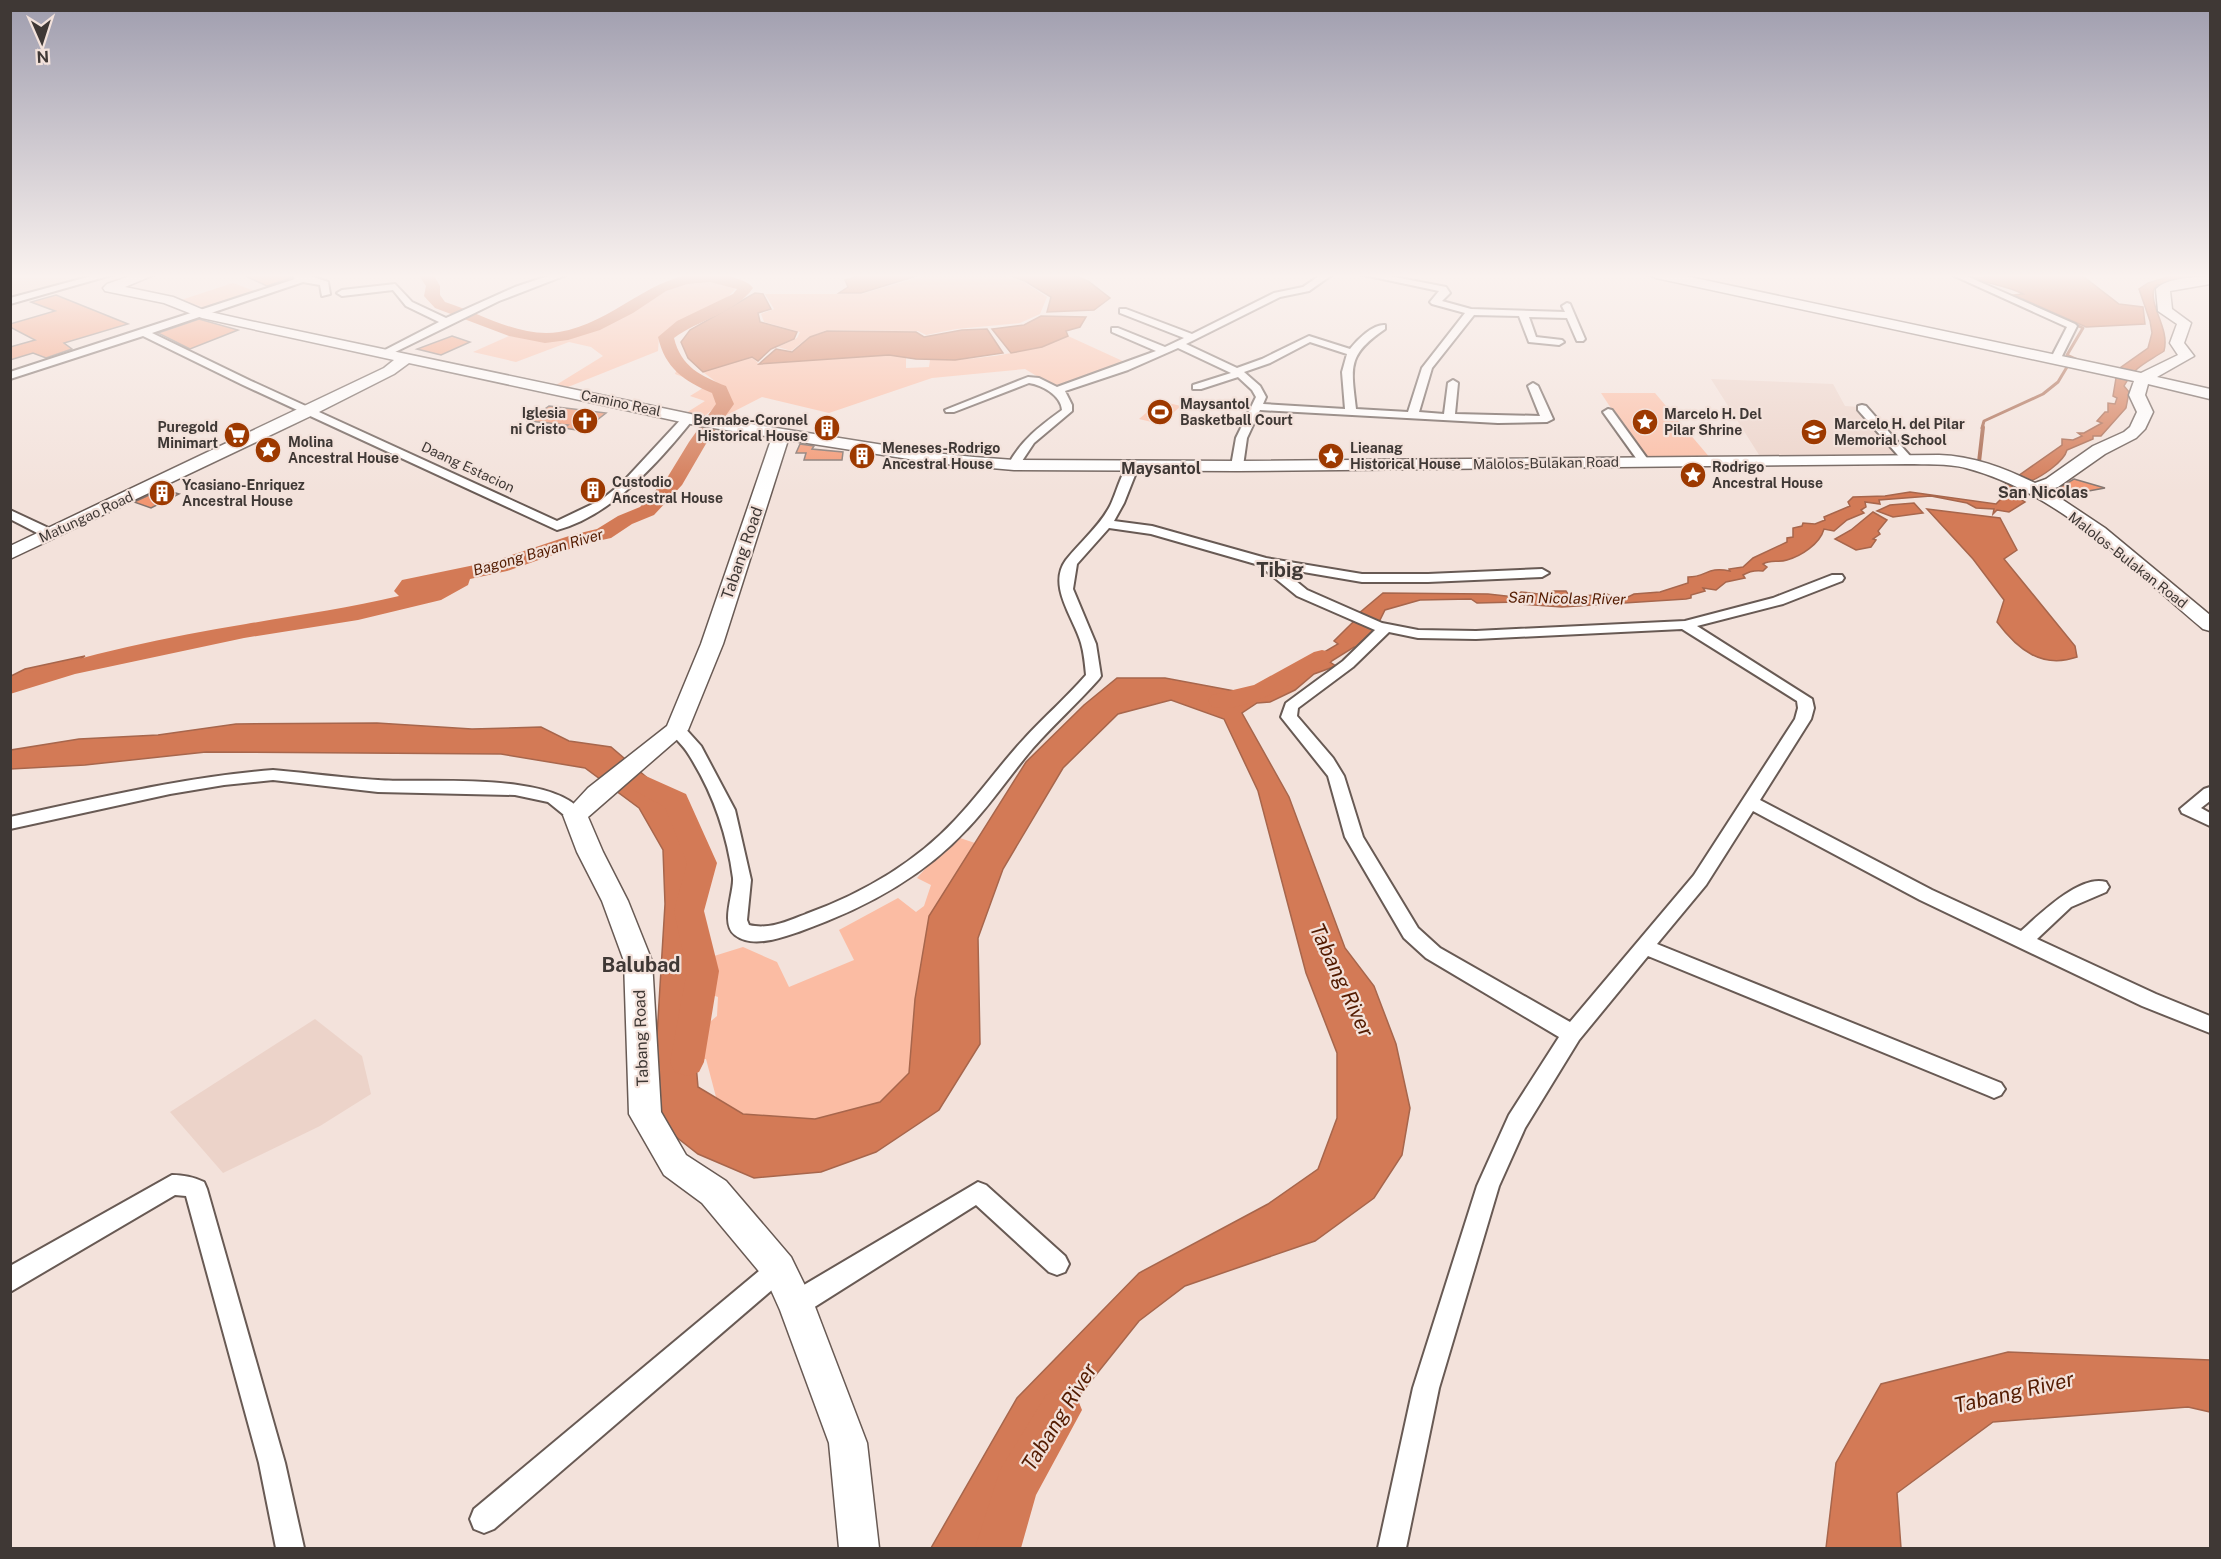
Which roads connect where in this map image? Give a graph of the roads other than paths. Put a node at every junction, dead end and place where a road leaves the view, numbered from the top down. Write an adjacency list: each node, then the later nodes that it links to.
1 (102, 347): 23 (street)
2 (171, 347): 33 (street, Daang Estacion)
3 (357, 347): 17 (main road, Camino Real)
4 (398, 347): 17 (street)
5 (1155, 347): 15 (street)
6 (1175, 347): 15 (street)
7 (1183, 347): 22 (street)
8 (1294, 347): 22 (street)
9 (1335, 347): 16 (street)
10 (1355, 347): 16 (street)
11 (1444, 347): 36 (street)
12 (2005, 347): 18 (main road)
13 (2060, 347): 18 (street)
14 (2180, 347): 24 (main road)
15 (1165, 351): 28 (street)
16 (1350, 351): 34 (street)
17 (387, 353): 19 (main road, Camino Real)
18 (2054, 357): 24 (main road)
19 (406, 358): 20 (main road, Camino Real); 21 (main road, Matungao Road)
20 (425, 362): 21 (main road, Matungao Road); 38 (main road, Camino Real)
21 (389, 371): 33 (main road, Matungao Road)
22 (1237, 373): 27 (street); 30 (street)
23 (10, 376)
24 (2137, 376): 29 (main road); 46 (main road)
25 (1453, 383): 37 (street)
26 (1533, 386): 37 (street)
27 (1197, 387)
28 (1058, 392): 32 (street); 43 (street)
29 (2211, 394)
30 (1256, 407): 34 (street); 45 (street)
31 (1862, 408): 41 (street)
32 (950, 410)
33 (309, 411): 38 (street, Daang Estacion); 49 (main road, Matungao Road)
34 (1351, 412): 36 (street)
35 (1608, 412): 42 (street)
36 (1413, 414): 37 (street)
37 (1449, 417)
38 (694, 419): 39 (main road, Camino Real)
39 (724, 425): 40 (main road, Malolos-Bulakan Road)
40 (782, 433): 43 (main road, Malolos-Bulakan Road); 57 (main road, Tabang Road)
41 (1907, 459): 42 (main road, Malolos-Bulakan Road); 46 (main road, Malolos-Bulakan Road)
42 (1645, 462): 45 (main road, Malolos-Bulakan Road)
43 (1014, 465): 44 (main road, Malolos-Bulakan Road)
44 (1133, 465): 45 (main road, Malolos-Bulakan Road); 48 (street)
45 (1237, 466)
46 (2031, 487): 55 (main road, Malolos-Bulakan Road)
47 (10, 514): 49 (street)
48 (1106, 524): 51 (street); 57 (street)
49 (50, 534): 50 (main road, Matungao Road)
50 (10, 553)
51 (1263, 562): 52 (street); 56 (street)
52 (1542, 573)
53 (1837, 578): 54 (street)
54 (1685, 625): 56 (street); 59 (street)
55 (2211, 625)
56 (1382, 627): 67 (street)
57 (677, 730): 60 (main road, Tabang Road)
58 (2211, 793): 61 (street)
59 (1751, 803): 64 (street); 65 (street)
60 (586, 804): 62 (street); 70 (main road, Tabang Road)
61 (2211, 820)
62 (10, 823)
63 (2100, 887): 64 (street)
64 (2024, 940): 66 (street)
65 (1644, 947): 67 (street); 68 (street)
66 (2211, 1025)
67 (1572, 1034): 76 (street)
68 (1994, 1089)
69 (1057, 1264): 72 (street)
70 (779, 1269): 72 (main road, Tabang Road); 73 (street)
71 (10, 1280): 74 (street)
72 (796, 1304): 75 (main road, Tabang Road)
73 (484, 1519)
74 (290, 1548)
75 (859, 1548)
76 (1392, 1548)

